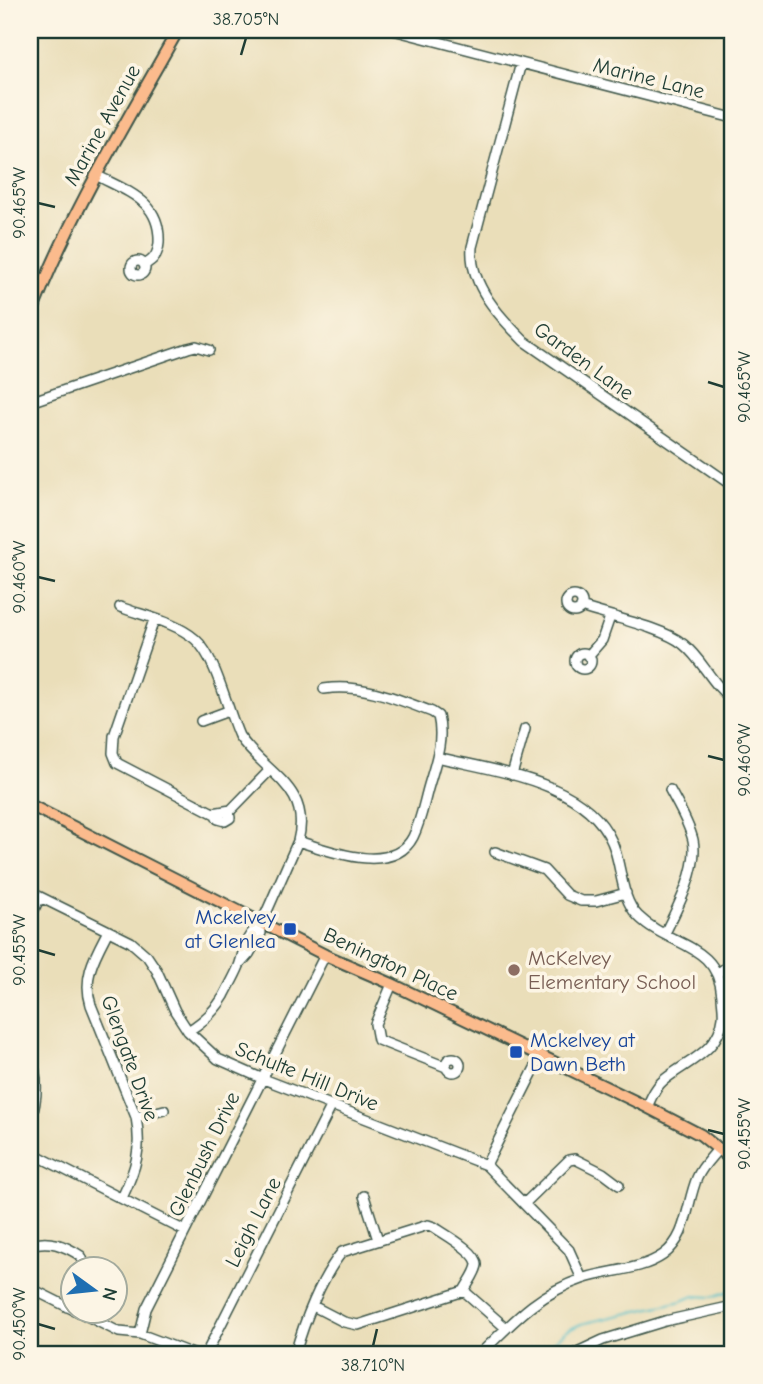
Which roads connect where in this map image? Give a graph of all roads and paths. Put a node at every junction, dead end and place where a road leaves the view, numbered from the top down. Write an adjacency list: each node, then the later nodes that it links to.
1 (178, 30): 5 (main road, Marine Avenue)
2 (393, 30): 3 (street, Marine Lane)
3 (521, 63): 4 (street, Marine Lane); 11 (street, Garden Lane)
4 (733, 118)
5 (96, 175): 6 (street); 7 (main road, Marine Avenue)
6 (144, 265)
7 (35, 290): 8 (main road, Marine Avenue)
8 (30, 318)
9 (209, 350): 10 (street)
10 (30, 402)
11 (733, 486)
12 (120, 607): 15 (street)
13 (581, 607): 14 (street)
14 (610, 617): 16 (street); 18 (street)
15 (154, 620): 19 (street); 23 (street)
16 (588, 656)
17 (324, 689): 22 (street)
18 (733, 700)
19 (228, 711): 20 (street); 23 (street)
20 (201, 721)
21 (525, 729): 24 (street)
22 (437, 757): 24 (street); 27 (street)
23 (270, 770): 27 (street)
24 (512, 775): 30 (street)
25 (670, 790): 35 (street)
26 (30, 805): 33 (main road, Benington Place)
27 (298, 841): 33 (street)
28 (495, 852): 30 (street)
29 (30, 892): 31 (street, Schulte Hill Drive)
30 (626, 893): 35 (street)
31 (40, 897): 32 (street); 34 (street, Schulte Hill Drive)
32 (30, 918)
33 (261, 925): 36 (main road, Benington Place); 40 (street)
34 (108, 931): 40 (street, Schulte Hill Drive); 48 (street, Glengate Drive)
35 (666, 933): 38 (street)
36 (325, 955): 39 (main road, Benington Place); 44 (street, Glenbush Drive)
37 (733, 962): 38 (street)
38 (717, 974): 46 (street)
39 (392, 984): 42 (main road, Benington Place); 43 (street)
40 (188, 1031): 44 (street, Schulte Hill Drive)
41 (30, 1055): 49 (street)
42 (541, 1056): 46 (main road, Benington Place); 53 (street)
43 (446, 1067)
44 (261, 1078): 45 (street, Schulte Hill Drive); 58 (street, Glenbush Drive)
45 (332, 1105): 53 (street, Schulte Hill Drive); 72 (street, Leigh Lane)
46 (647, 1107): 50 (main road, Benington Place)
47 (164, 1110): 48 (street)
48 (136, 1117): 56 (street, Glengate Drive)
49 (30, 1122)
50 (719, 1148): 52 (main road, Benington Place); 62 (street)
51 (30, 1152): 56 (street)
52 (733, 1161)
53 (486, 1165): 57 (street, Schulte Hill Drive)
54 (619, 1185): 57 (street)
55 (364, 1196): 59 (street)
56 (122, 1198): 58 (street)
57 (525, 1203): 62 (street, Schulte Hill Drive)
58 (185, 1231): 70 (street, Glenbush Drive)
59 (378, 1240): 64 (street); 66 (street)
60 (30, 1245): 61 (street)
61 (77, 1254)
62 (582, 1279): 69 (street)
63 (30, 1288): 65 (street)
64 (464, 1291): 66 (street); 69 (street)
65 (60, 1303)
66 (313, 1306): 73 (street)
67 (733, 1306): 75 (street)
68 (102, 1324): 70 (street)
69 (506, 1328): 74 (street)
70 (140, 1334): 71 (street)
71 (193, 1354)
72 (206, 1354)
73 (295, 1354)
74 (480, 1354)
75 (573, 1354)

